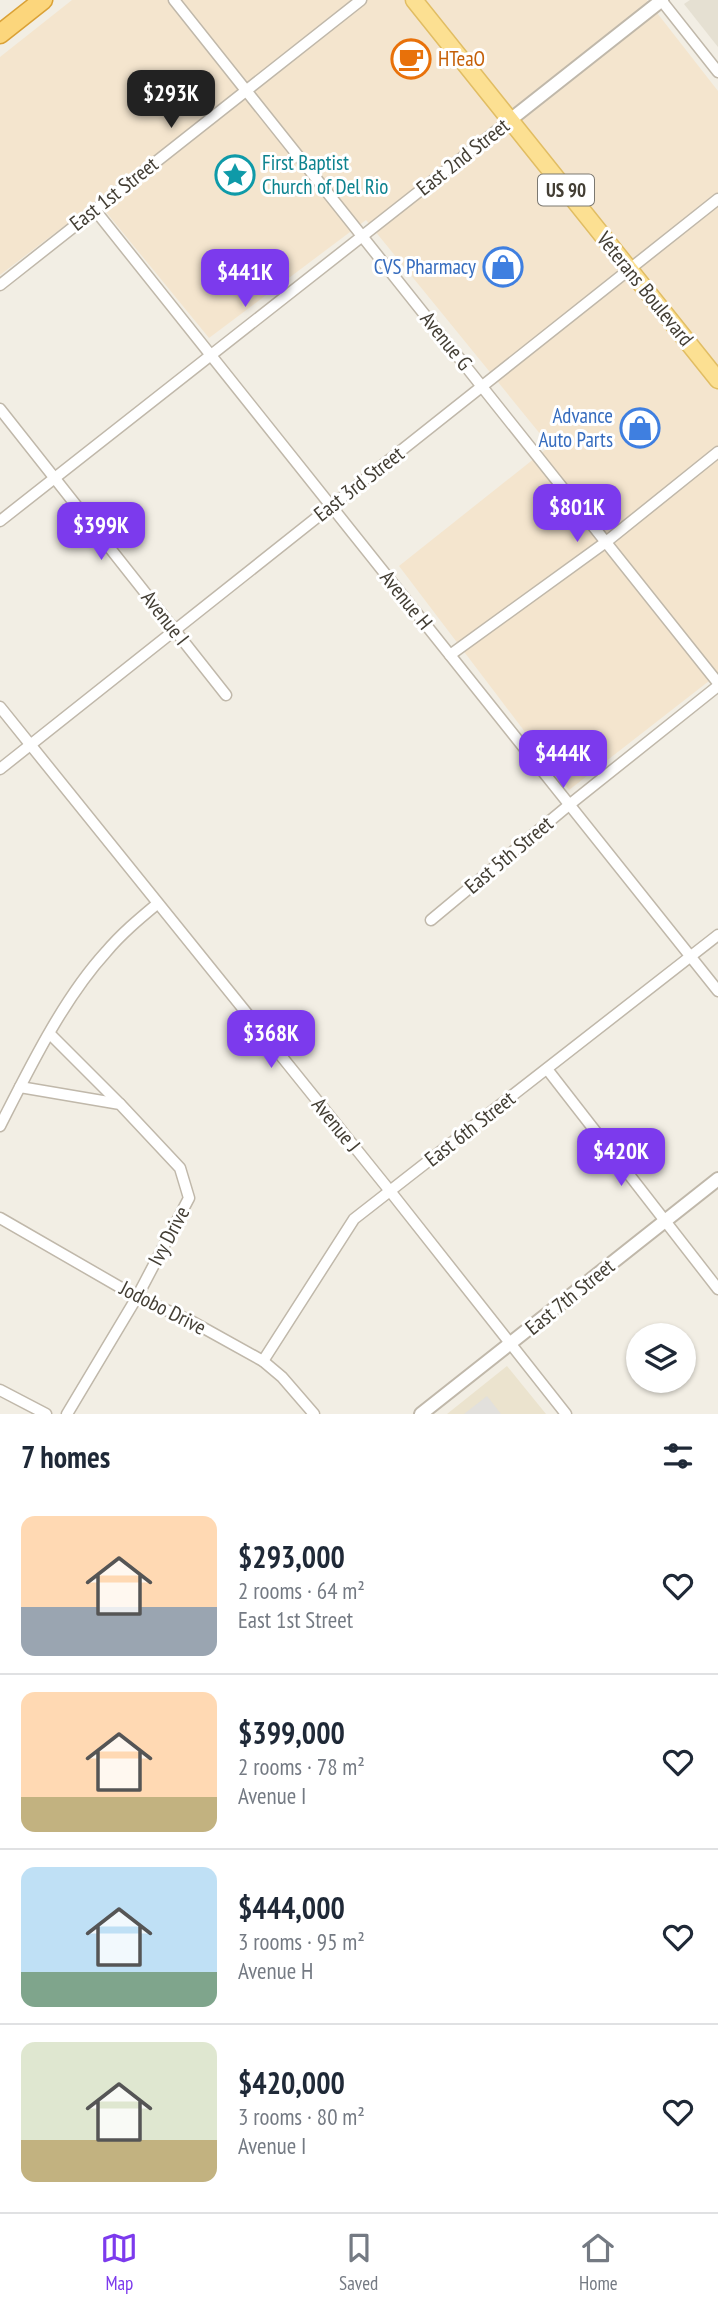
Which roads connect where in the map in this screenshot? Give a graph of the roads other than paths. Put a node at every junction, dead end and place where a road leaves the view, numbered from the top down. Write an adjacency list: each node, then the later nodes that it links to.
1 (43, 0): 6 (highway)
2 (174, 0): 8 (street, Avenue G)
3 (361, 0): 8 (street, East 1st Street)
4 (414, 0): 9 (main road, Veterans Boulevard / US 90)
5 (662, 0): 7 (street); 9 (street, East 2nd Street)
6 (0, 34)
7 (718, 72)
8 (246, 90): 11 (street, East 1st Street); 12 (street, Avenue G)
9 (510, 120): 12 (street, East 2nd Street); 13 (main road, Veterans Boulevard / US 90)
10 (718, 199): 13 (street, East 3rd Street)
11 (95, 210): 14 (street, East 1st Street); 15 (street, Avenue H)
12 (362, 236): 15 (street, East 2nd Street); 17 (street, Avenue G)
13 (629, 270): 16 (main road, Veterans Boulevard / US 90); 17 (street, East 3rd Street)
14 (0, 285)
15 (211, 355): 20 (street, East 2nd Street); 21 (street, Avenue H)
16 (718, 380)
17 (482, 387): 21 (street, East 3rd Street); 23 (street, Avenue G)
18 (0, 410): 20 (street, Avenue I)
19 (718, 452): 23 (street)
20 (55, 478): 22 (street, East 2nd Street); 24 (street, Avenue I)
21 (331, 506): 24 (street, East 3rd Street); 25 (street, Avenue H)
22 (0, 522)
23 (606, 542): 25 (street); 26 (street, Avenue G)
24 (175, 631): 27 (street, Avenue I); 29 (street, East 3rd Street)
25 (450, 654): 31 (street, Avenue H)
26 (718, 684): 31 (street, East 5th Street)
27 (226, 695)
28 (0, 707): 29 (street, Avenue J)
29 (31, 745): 30 (street, East 3rd Street); 32 (street, Avenue J)
30 (0, 769)
31 (569, 805): 33 (street, East 5th Street); 35 (street, Avenue H)
32 (157, 904): 37 (street); 43 (street, Avenue J)
33 (430, 920)
34 (718, 935): 35 (street, East 6th Street)
35 (691, 957): 36 (street, Avenue H); 38 (street, East 6th Street)
36 (718, 991)
37 (50, 1034): 39 (street); 40 (street, Ivy Drive)
38 (547, 1069): 43 (street, East 6th Street); 45 (street)
39 (20, 1087): 40 (street); 41 (street)
40 (120, 1104): 47 (street, Ivy Drive)
41 (0, 1126)
42 (718, 1179): 45 (street, East 7th Street)
43 (390, 1191): 48 (street, Avenue J); 49 (street, East 6th Street)
44 (0, 1218): 47 (street, Jodobo Drive)
45 (665, 1221): 46 (street); 48 (street, East 7th Street)
46 (718, 1289)
47 (137, 1297): 49 (street, Jodobo Drive); 52 (street, Ivy Drive)
48 (510, 1345): 54 (street, East 7th Street); 55 (street, Avenue J)
49 (263, 1362): 53 (street, Jodobo Drive)
50 (0, 1390): 51 (street)
51 (46, 1414)
52 (67, 1414)
53 (314, 1414)
54 (421, 1414)
55 (566, 1414)

